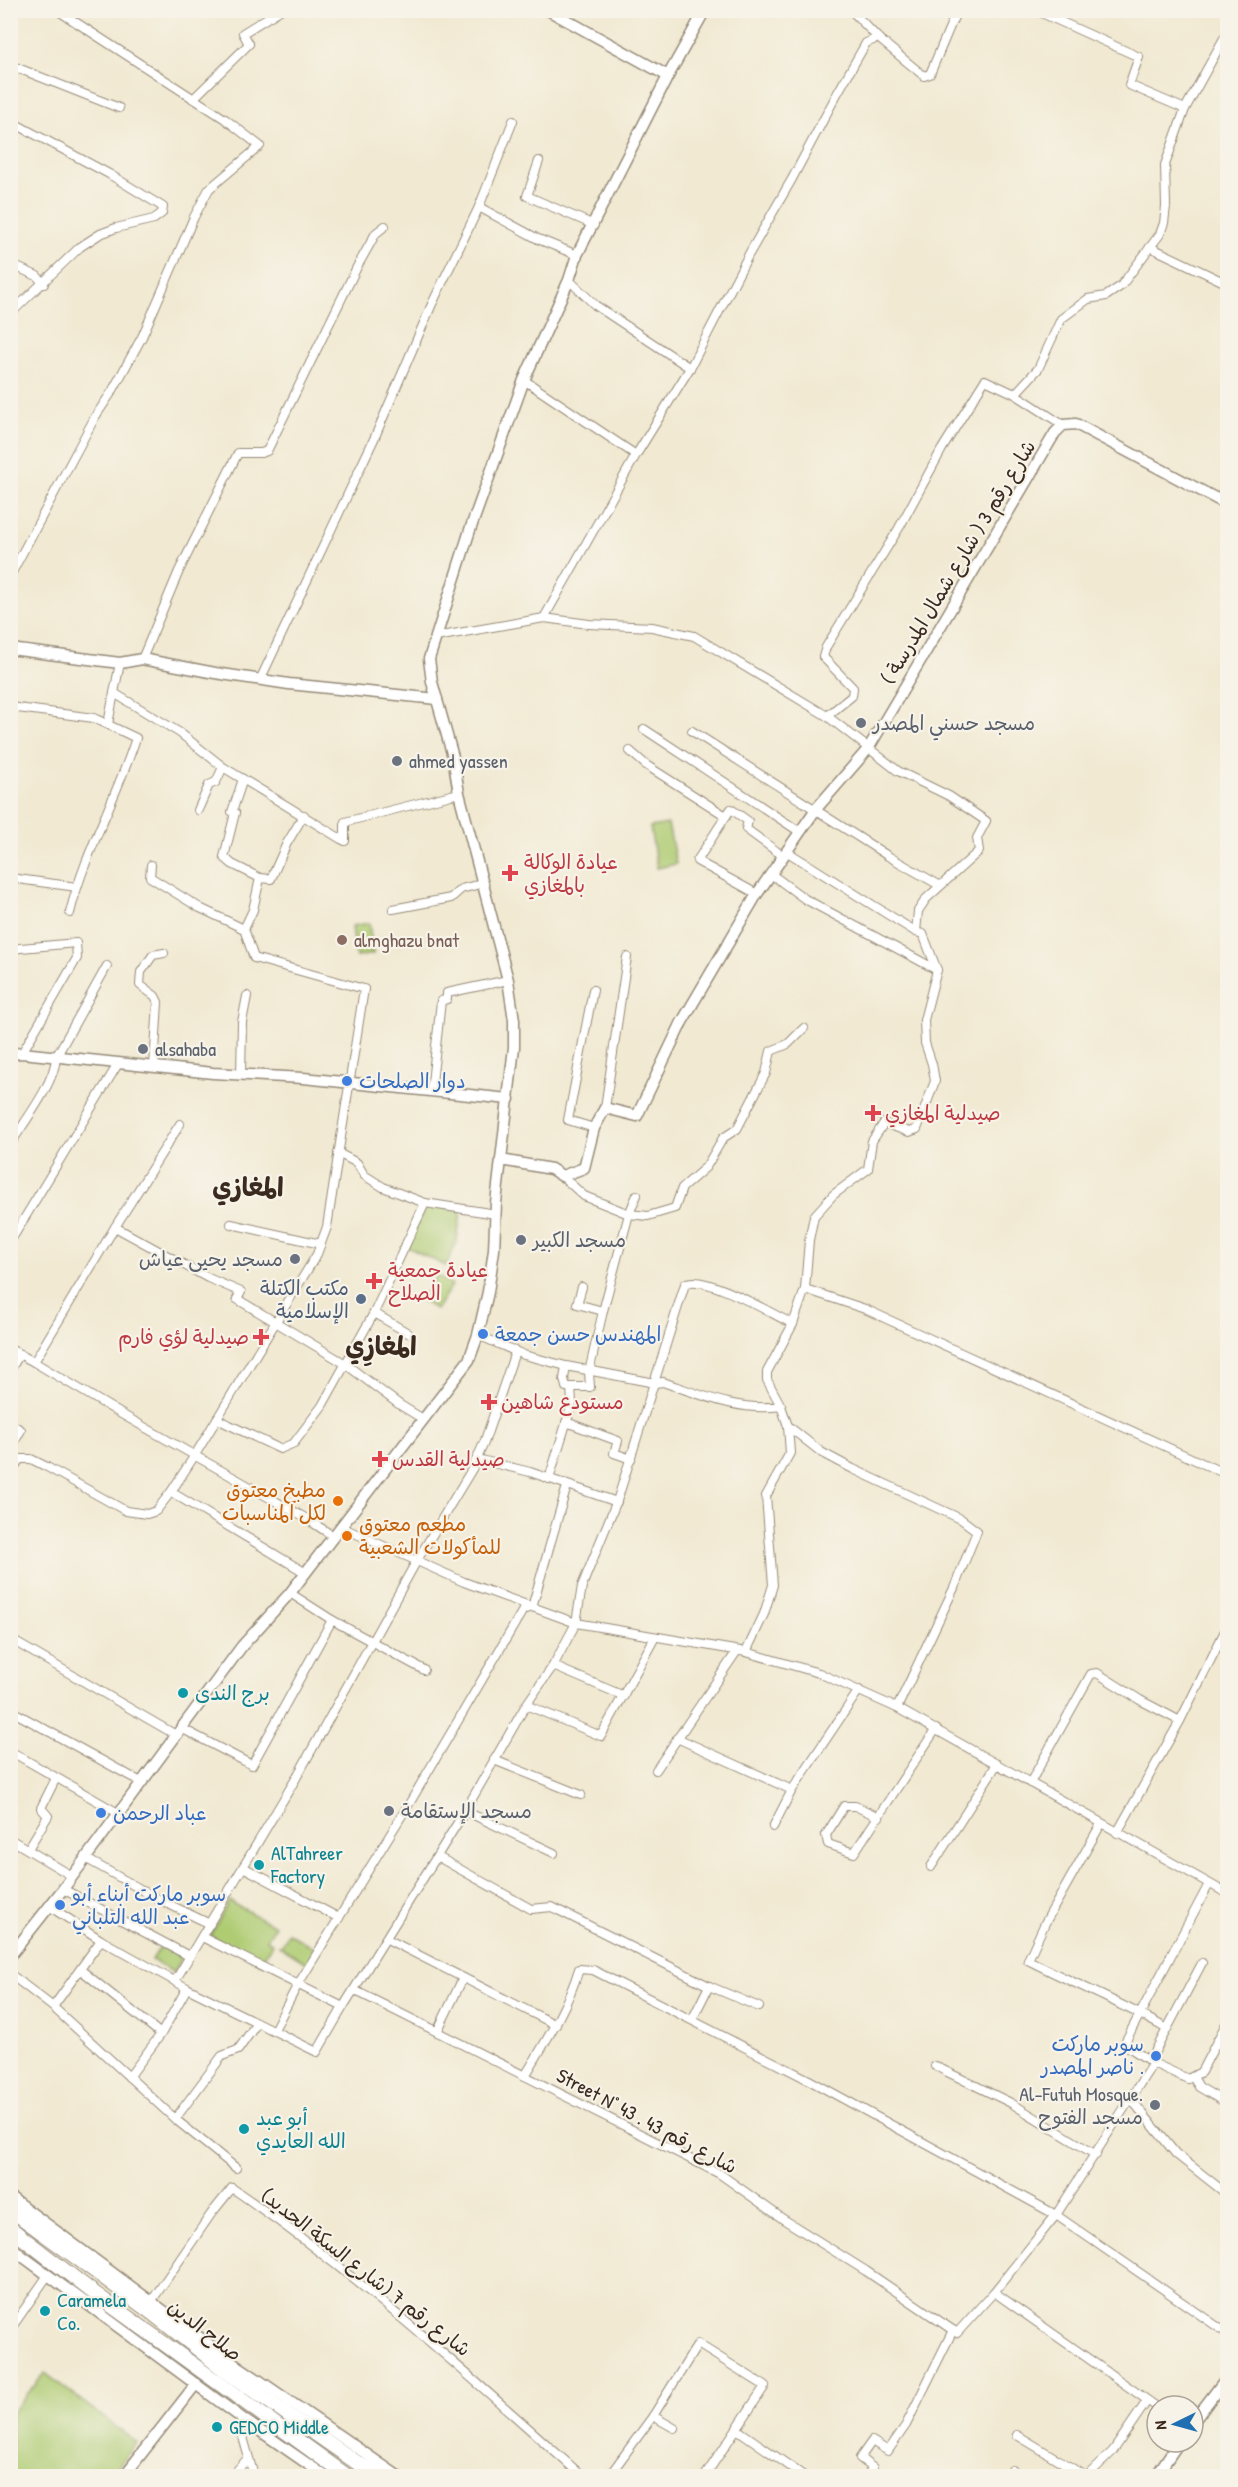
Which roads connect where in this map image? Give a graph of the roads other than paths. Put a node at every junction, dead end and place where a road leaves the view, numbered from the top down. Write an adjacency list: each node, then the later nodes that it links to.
1 (57, 10): 12 (street)
2 (280, 10): 12 (street)
3 (548, 10): 11 (street)
4 (705, 10): 11 (street)
5 (851, 10): 9 (street)
6 (957, 10): 9 (street)
7 (1035, 10): 14 (street)
8 (1227, 31): 14 (street)
9 (878, 38): 28 (street)
10 (10, 65): 13 (street)
11 (668, 76): 19 (street)
12 (193, 99): 35 (street)
13 (119, 108)
14 (1185, 109): 21 (street)
15 (10, 121): 25 (street)
16 (513, 121): 18 (street)
17 (539, 160): 19 (street)
18 (478, 207): 22 (street); 41 (street)
19 (594, 225): 22 (street)
20 (385, 226): 39 (street)
21 (1150, 247): 26 (street); 30 (street)
22 (577, 255): 24 (street)
23 (10, 264): 25 (street)
24 (569, 280): 28 (street); 29 (street)
25 (44, 284): 27 (street)
26 (1227, 284)
27 (10, 314)
28 (690, 368): 32 (street)
29 (524, 381): 32 (street); 37 (street)
30 (1015, 394): 31 (street); 45 (street)
31 (1063, 425): 34 (street); 49 (street, شارع رقم 3 ( شارع شمال المدرسة ))
32 (636, 455): 36 (street)
33 (1227, 485): 34 (street)
34 (1223, 502)
35 (10, 576)
36 (544, 618): 37 (street); 45 (street)
37 (436, 637): 43 (street)
38 (10, 649): 40 (street)
39 (142, 659): 40 (street); 41 (street)
40 (120, 663): 42 (street)
41 (260, 680): 43 (street)
42 (114, 693): 46 (street); 51 (street)
43 (436, 699): 53 (street)
44 (10, 707): 46 (street)
45 (827, 716): 49 (street)
46 (108, 724): 66 (street)
47 (644, 729): 58 (street)
48 (693, 731): 54 (street)
49 (868, 749): 54 (street, شارع رقم 3 ( شارع شمال المدرسة )); 65 (street)
50 (630, 751): 57 (street)
51 (223, 766): 52 (street); 55 (street)
52 (243, 779): 56 (street); 63 (street)
53 (459, 793): 56 (street); 64 (street)
54 (816, 809): 58 (street, شارع رقم 3 ( شارع شمال المدرسة )); 65 (street)
55 (198, 810)
56 (304, 816): 63 (street)
57 (726, 816): 59 (street); 67 (street)
58 (800, 831): 59 (street, شارع رقم 3 ( شارع شمال المدرسة ))
59 (785, 853): 61 (street, شارع رقم 3 ( شارع شمال المدرسة )); 71 (street)
60 (151, 865): 70 (street)
61 (771, 874): 67 (street, شارع رقم 3 ( شارع شمال المدرسة )); 76 (street)
62 (10, 878): 66 (street)
63 (260, 878): 70 (street)
64 (484, 883): 68 (street); 77 (street)
65 (939, 885): 71 (street)
66 (76, 887): 69 (street)
67 (757, 894): 89 (street, شارع رقم 3 ( شارع شمال المدرسة ))
68 (393, 909)
69 (70, 913)
70 (244, 929): 86 (street)
71 (916, 932): 76 (street)
72 (10, 949): 81 (street)
73 (164, 953): 84 (street)
74 (627, 957): 89 (street)
75 (107, 966): 82 (street)
76 (937, 970): 105 (street)
77 (508, 980): 87 (street); 88 (street)
78 (593, 990): 91 (street)
79 (248, 996): 85 (street)
80 (804, 1028): 99 (street)
81 (15, 1053): 82 (street)
82 (56, 1057): 83 (street); 92 (street)
83 (118, 1064): 84 (street); 102 (street)
84 (154, 1066): 85 (street)
85 (241, 1075): 86 (street)
86 (350, 1084): 87 (street); 93 (street)
87 (431, 1092): 88 (street)
88 (509, 1099): 94 (street)
89 (604, 1108): 91 (street)
90 (180, 1124): 101 (street)
91 (594, 1128): 95 (street)
92 (10, 1145)
93 (338, 1153): 97 (street); 103 (street)
94 (501, 1160): 95 (street); 98 (street)
95 (562, 1176): 99 (street)
96 (637, 1195): 99 (street)
97 (425, 1203): 98 (street); 107 (street)
98 (496, 1214): 111 (street)
99 (629, 1214): 106 (street)
100 (231, 1224): 103 (street)
101 (115, 1227): 108 (street); 115 (street)
102 (10, 1242)
103 (321, 1244): 108 (street)
104 (582, 1287): 106 (street)
105 (805, 1289): 109 (street); 134 (street)
106 (603, 1311): 119 (street)
107 (374, 1313): 110 (street); 116 (street)
108 (276, 1321): 116 (street); 123 (street)
109 (793, 1324): 120 (street); 122 (street)
110 (408, 1333)
111 (478, 1335): 113 (street); 124 (street)
112 (10, 1349): 114 (street)
113 (515, 1352): 117 (street); 131 (street)
114 (20, 1354): 115 (street); 118 (street)
115 (34, 1362): 129 (street)
116 (344, 1363): 123 (street); 124 (street)
117 (566, 1366): 119 (street); 121 (street)
118 (10, 1370)
119 (590, 1370): 120 (street); 121 (street)
120 (655, 1383): 122 (street); 132 (street)
121 (571, 1387): 125 (street)
122 (781, 1406): 127 (street)
123 (217, 1419): 129 (street)
124 (423, 1419): 139 (street)
125 (566, 1422): 132 (street); 135 (street)
126 (10, 1423): 128 (street)
127 (788, 1426): 152 (street); 158 (street)
128 (10, 1451): 130 (street)
129 (195, 1455): 137 (street); 140 (street)
130 (20, 1459): 133 (street); 137 (street)
131 (477, 1459): 135 (street); 141 (street)
132 (631, 1459): 138 (street)
133 (10, 1473)
134 (1227, 1475)
135 (549, 1479): 136 (street)
136 (567, 1486): 138 (street); 144 (street)
137 (171, 1492): 142 (street)
138 (617, 1502): 146 (street)
139 (341, 1527): 140 (street); 141 (street)
140 (333, 1536): 142 (street)
141 (416, 1562): 144 (street); 150 (street)
142 (306, 1573): 143 (street)
143 (290, 1593): 145 (street); 162 (street)
144 (532, 1607): 146 (street); 191 (street)
145 (332, 1620): 150 (street); 162 (street)
146 (576, 1623): 148 (street); 153 (street)
147 (1227, 1625): 160 (street)
148 (655, 1637): 151 (street); 156 (street)
149 (10, 1639): 162 (street)
150 (372, 1641): 154 (street); 184 (street)
151 (737, 1651): 152 (street); 163 (street)
152 (746, 1652): 155 (street)
153 (553, 1666): 156 (street); 157 (street)
154 (424, 1670)
155 (859, 1690): 158 (street); 171 (street)
156 (624, 1696): 157 (street)
157 (526, 1705): 165 (street)
158 (897, 1708): 161 (street)
159 (10, 1710): 169 (street)
160 (1180, 1721): 170 (street); 178 (street)
161 (936, 1729): 166 (street); 175 (street)
162 (178, 1732): 169 (street)
163 (677, 1738): 167 (street); 171 (street)
164 (10, 1751): 168 (street)
165 (495, 1760): 172 (street); 173 (street)
166 (998, 1764): 170 (street); 185 (street)
167 (656, 1770)
168 (56, 1778): 174 (street); 180 (street)
169 (141, 1782): 174 (street)
170 (1030, 1783): 176 (street)
171 (792, 1790): 177 (street)
172 (581, 1795)
173 (465, 1811): 181 (street); 182 (street)
174 (118, 1813): 183 (street)
175 (879, 1817): 175 (street)
176 (1101, 1824): 178 (street); 210 (street)
177 (773, 1827)
178 (1117, 1833): 187 (street)
179 (10, 1839): 180 (street)
180 (28, 1849): 186 (street)
181 (554, 1853)
182 (438, 1857): 194 (street); 204 (street)
183 (85, 1858): 186 (street); 192 (street)
184 (243, 1867): 191 (street); 192 (street)
185 (931, 1867)
186 (72, 1876): 188 (street)
187 (1209, 1884): 189 (street); 210 (street)
188 (63, 1889): 190 (street); 197 (street)
189 (1227, 1894)
190 (49, 1906): 195 (street); 196 (street)
191 (339, 1918): 203 (street)
192 (210, 1924): 193 (street)
193 (202, 1937): 197 (street); 203 (street)
194 (387, 1939): 201 (street); 206 (street)
195 (101, 1940): 199 (street); 202 (street)
196 (10, 1956)
197 (189, 1956): 202 (street)
198 (1202, 1963): 215 (street)
199 (81, 1970): 207 (street); 218 (street)
200 (10, 1974): 207 (street)
201 (463, 1978): 214 (street); 217 (street)
202 (175, 1981): 205 (street)
203 (297, 1986): 208 (street); 216 (street)
204 (709, 1986): 209 (street); 211 (street)
205 (187, 1988): 213 (street); 218 (street)
206 (354, 1990): 208 (street); 217 (street, Street N° 43 . شارع رقم 43)
207 (53, 2007): 222 (street)
208 (342, 2007): 216 (street)
209 (759, 2007)
210 (1141, 2014): 215 (street); 219 (street)
211 (692, 2020): 214 (street); 232 (street)
212 (1227, 2020): 223 (street)
213 (257, 2023): 216 (street); 226 (street)
214 (556, 2025): 221 (street)
215 (1167, 2029): 219 (street)
216 (273, 2030)
217 (437, 2032): 221 (street, Street N° 43 . شارع رقم 43)
218 (161, 2034): 222 (street)
219 (1152, 2062): 223 (street); 224 (street)
220 (935, 2066): 227 (street)
221 (525, 2076): 240 (street, Street N° 43 . شارع رقم 43)
222 (129, 2077): 226 (street)
223 (1193, 2077): 225 (street)
224 (1131, 2099): 227 (street); 229 (street)
225 (1227, 2104)
226 (175, 2119): 228 (street)
227 (1096, 2154): 232 (street)
228 (236, 2168)
229 (1227, 2195)
230 (10, 2197): 233 (street)
231 (10, 2209): 233 (highway, صلاح الدين)
232 (1056, 2215): 237 (street); 241 (street)
233 (42, 2226): 238 (street); 242 (highway, صلاح الدين)
234 (10, 2229): 244 (highway, صلاح الدين)
235 (10, 2247): 236 (street)
236 (48, 2275): 239 (street); 245 (street)
237 (994, 2292): 240 (street); 246 (street)
238 (151, 2302): 257 (street); 263 (street, شارع رقم 7 (شارع السكة الحديد))
239 (10, 2330)
240 (952, 2330): 267 (street)
241 (1227, 2334)
242 (218, 2366): 244 (highway); 257 (highway, صلاح الدين)
243 (1227, 2376): 248 (street)
244 (209, 2377): 262 (highway, صلاح الدين)
245 (196, 2384): 250 (street); 258 (street)
246 (1145, 2400)
247 (1145, 2404): 269 (street)
248 (1205, 2406)
249 (653, 2415): 251 (street); 252 (street); 264 (street)
250 (243, 2419): 255 (street); 261 (street)
251 (674, 2428)
252 (738, 2430): 265 (street); 266 (street)
253 (1017, 2435): 269 (street)
254 (1171, 2454): 270 (street)
255 (248, 2458): 259 (street); 260 (street)
256 (1012, 2470): 268 (street)
257 (387, 2475)
258 (124, 2476)
259 (232, 2476)
260 (254, 2476)
261 (326, 2476)
262 (347, 2476)
263 (582, 2476)
264 (609, 2476)
265 (705, 2476)
266 (804, 2476)
267 (867, 2476)
268 (1023, 2476)
269 (1086, 2476)
270 (1156, 2476)

